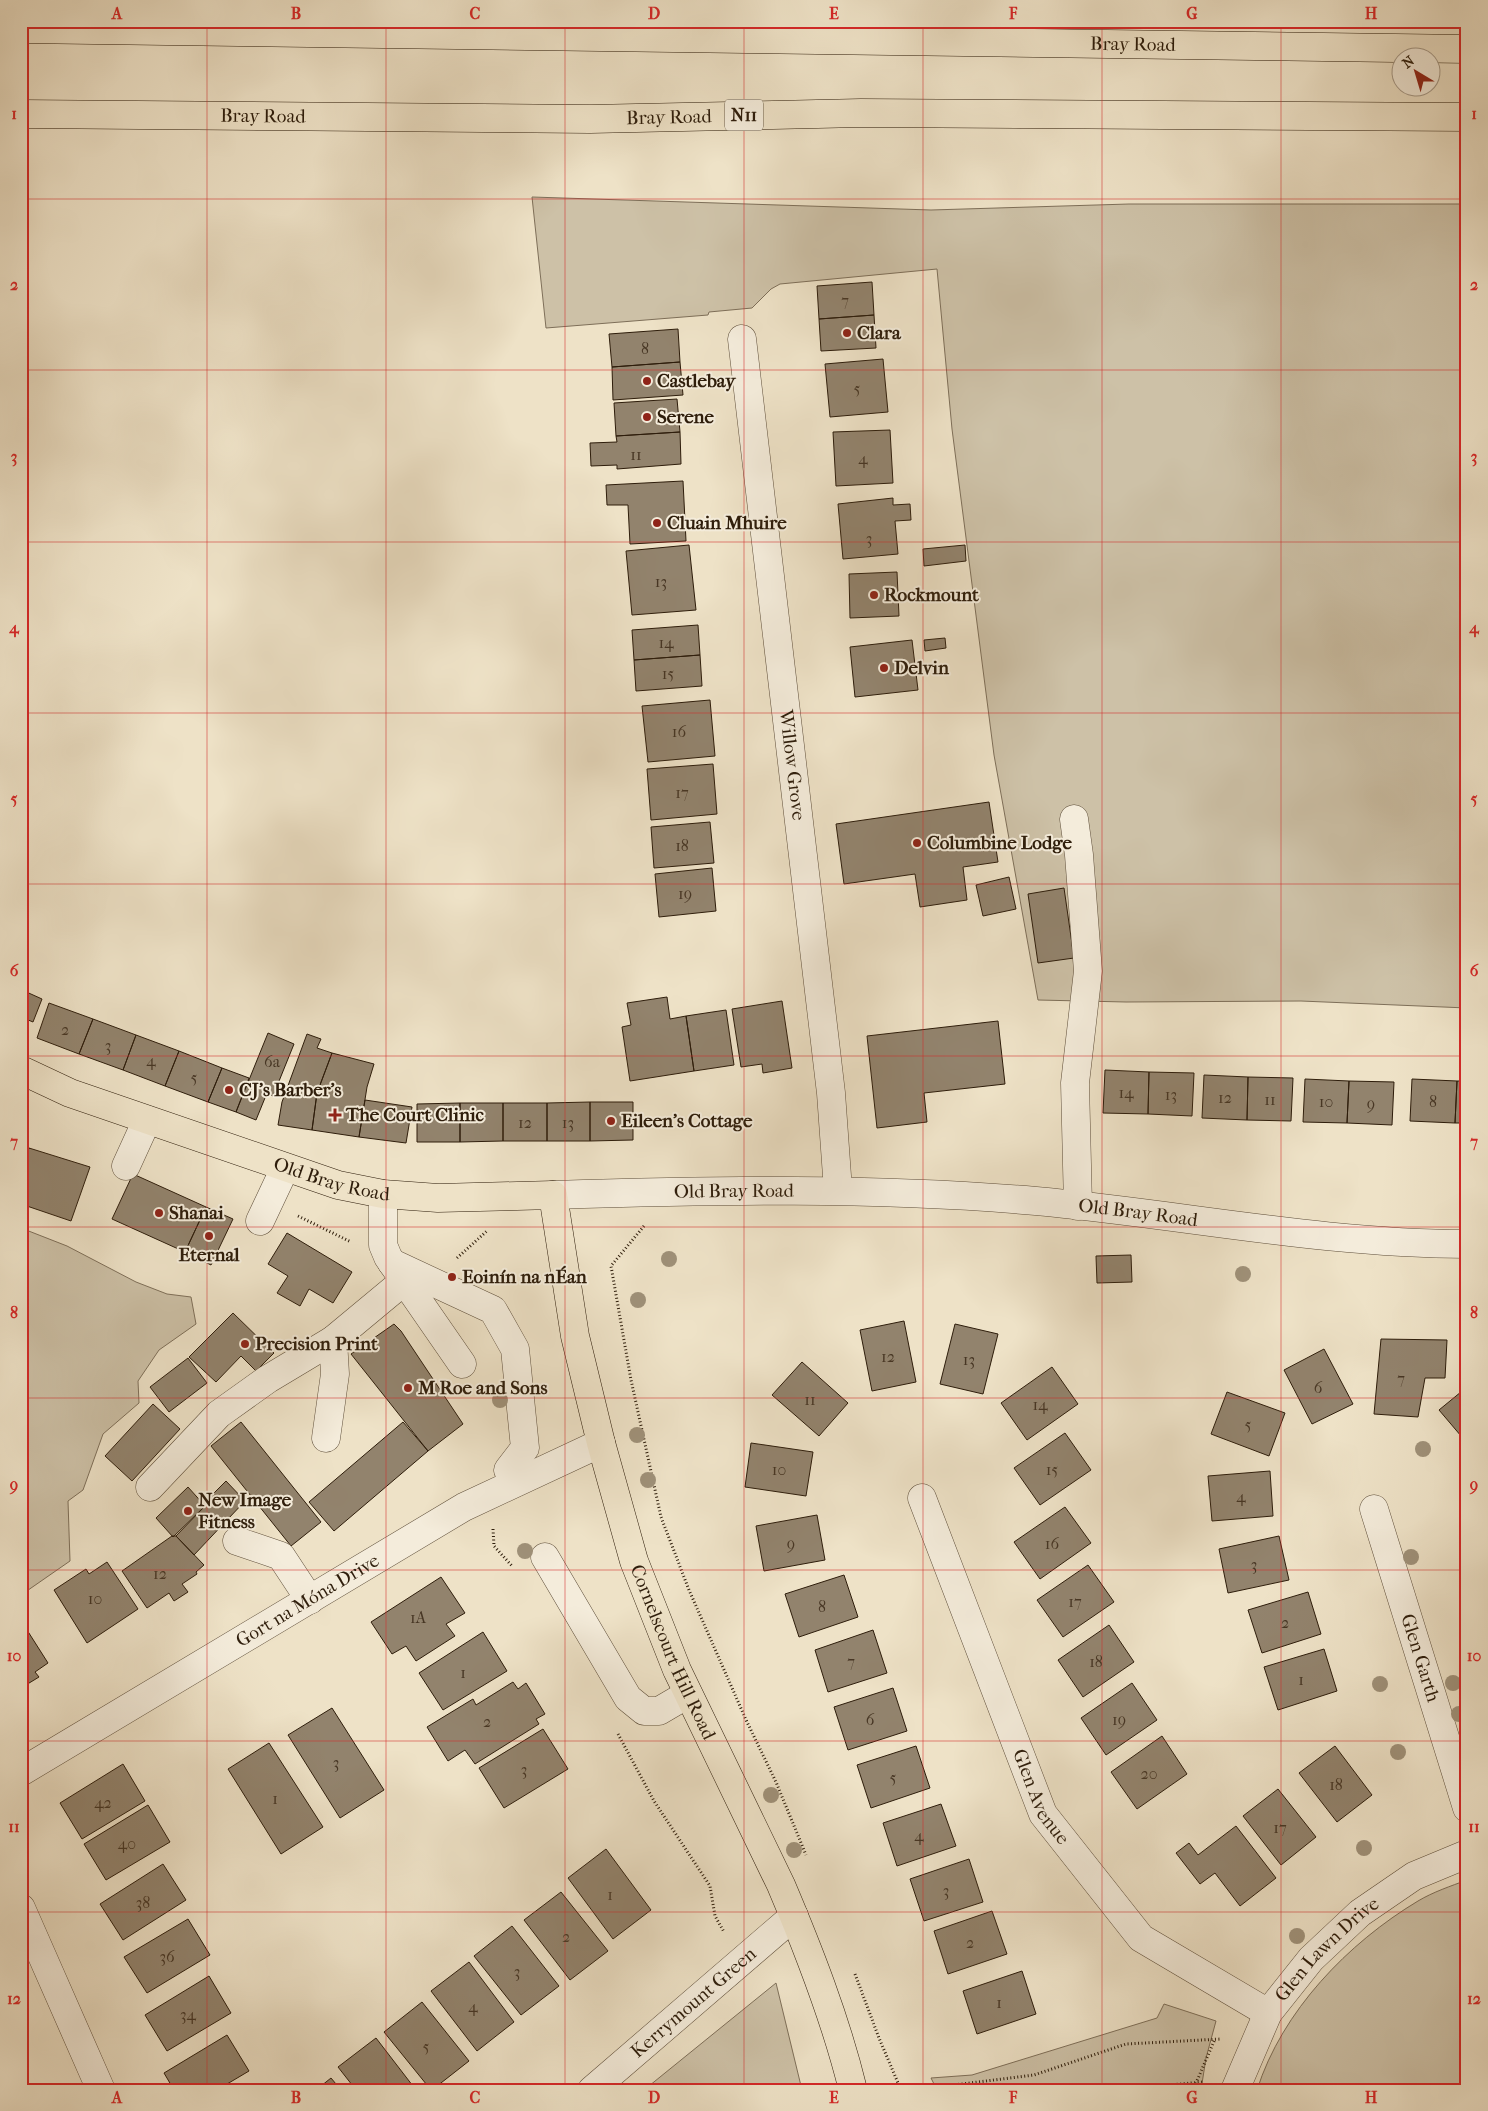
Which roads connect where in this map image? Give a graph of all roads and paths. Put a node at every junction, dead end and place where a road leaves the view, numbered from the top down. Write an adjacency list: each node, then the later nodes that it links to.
1 (21, 29): 2 (main road, Bray Road)
2 (1467, 49)
3 (21, 114): 4 (main road, Bray Road / N11)
4 (1467, 117)
5 (742, 339): 11 (street, Willow Grove)
6 (1074, 819): 14 (street)
7 (21, 1070): 8 (main road, Old Bray Road)
8 (147, 1120): 9 (street); 10 (main road, Old Bray Road)
9 (126, 1166)
10 (286, 1168): 12 (main road, Old Bray Road); 15 (street)
11 (838, 1190): 13 (street, Old Bray Road); 14 (street, Old Bray Road)
12 (383, 1194): 13 (main road, Old Bray Road); 19 (street)
13 (553, 1195): 24 (main road, Cornelscourt Hill Road)
14 (1078, 1206): 18 (street, Old Bray Road)
15 (264, 1212): 19 (path)
16 (645, 1226): 36 (path)
17 (488, 1229): 20 (path)
18 (1467, 1244)
19 (398, 1272): 20 (street); 21 (street); 22 (street)
20 (438, 1284): 25 (street)
21 (333, 1340): 23 (street); 26 (street)
22 (462, 1364)
23 (326, 1438)
24 (601, 1443): 31 (street, Gort na Móna Drive); 32 (main road, Cornelscourt Hill Road)
25 (508, 1470)
26 (150, 1487)
27 (922, 1498): 40 (street, Glen Avenue)
28 (1374, 1509): 34 (street, Glen Garth)
29 (237, 1541): 31 (street)
30 (545, 1556): 32 (street)
31 (310, 1600): 33 (street, Gort na Móna Drive)
32 (688, 1694): 38 (main road, Cornelscourt Hill Road)
33 (21, 1772)
34 (1467, 1808)
35 (1467, 1854): 40 (street, Glen Lawn Drive)
36 (809, 1863)
37 (21, 1908): 44 (street)
38 (794, 1916): 45 (street, Kerrymount Green); 46 (main road, Cornelscourt Hill Road)
39 (853, 1970): 47 (path)
40 (1263, 2025): 41 (path); 43 (street, Glen Lawn Drive)
41 (1216, 2039): 42 (path); 48 (path)
42 (1196, 2082): 43 (path); 49 (path); 50 (path)
43 (1236, 2088)
44 (101, 2090)
45 (592, 2090)
46 (853, 2090)
47 (901, 2090)
48 (931, 2090)
49 (1139, 2090)
50 (1193, 2090)

